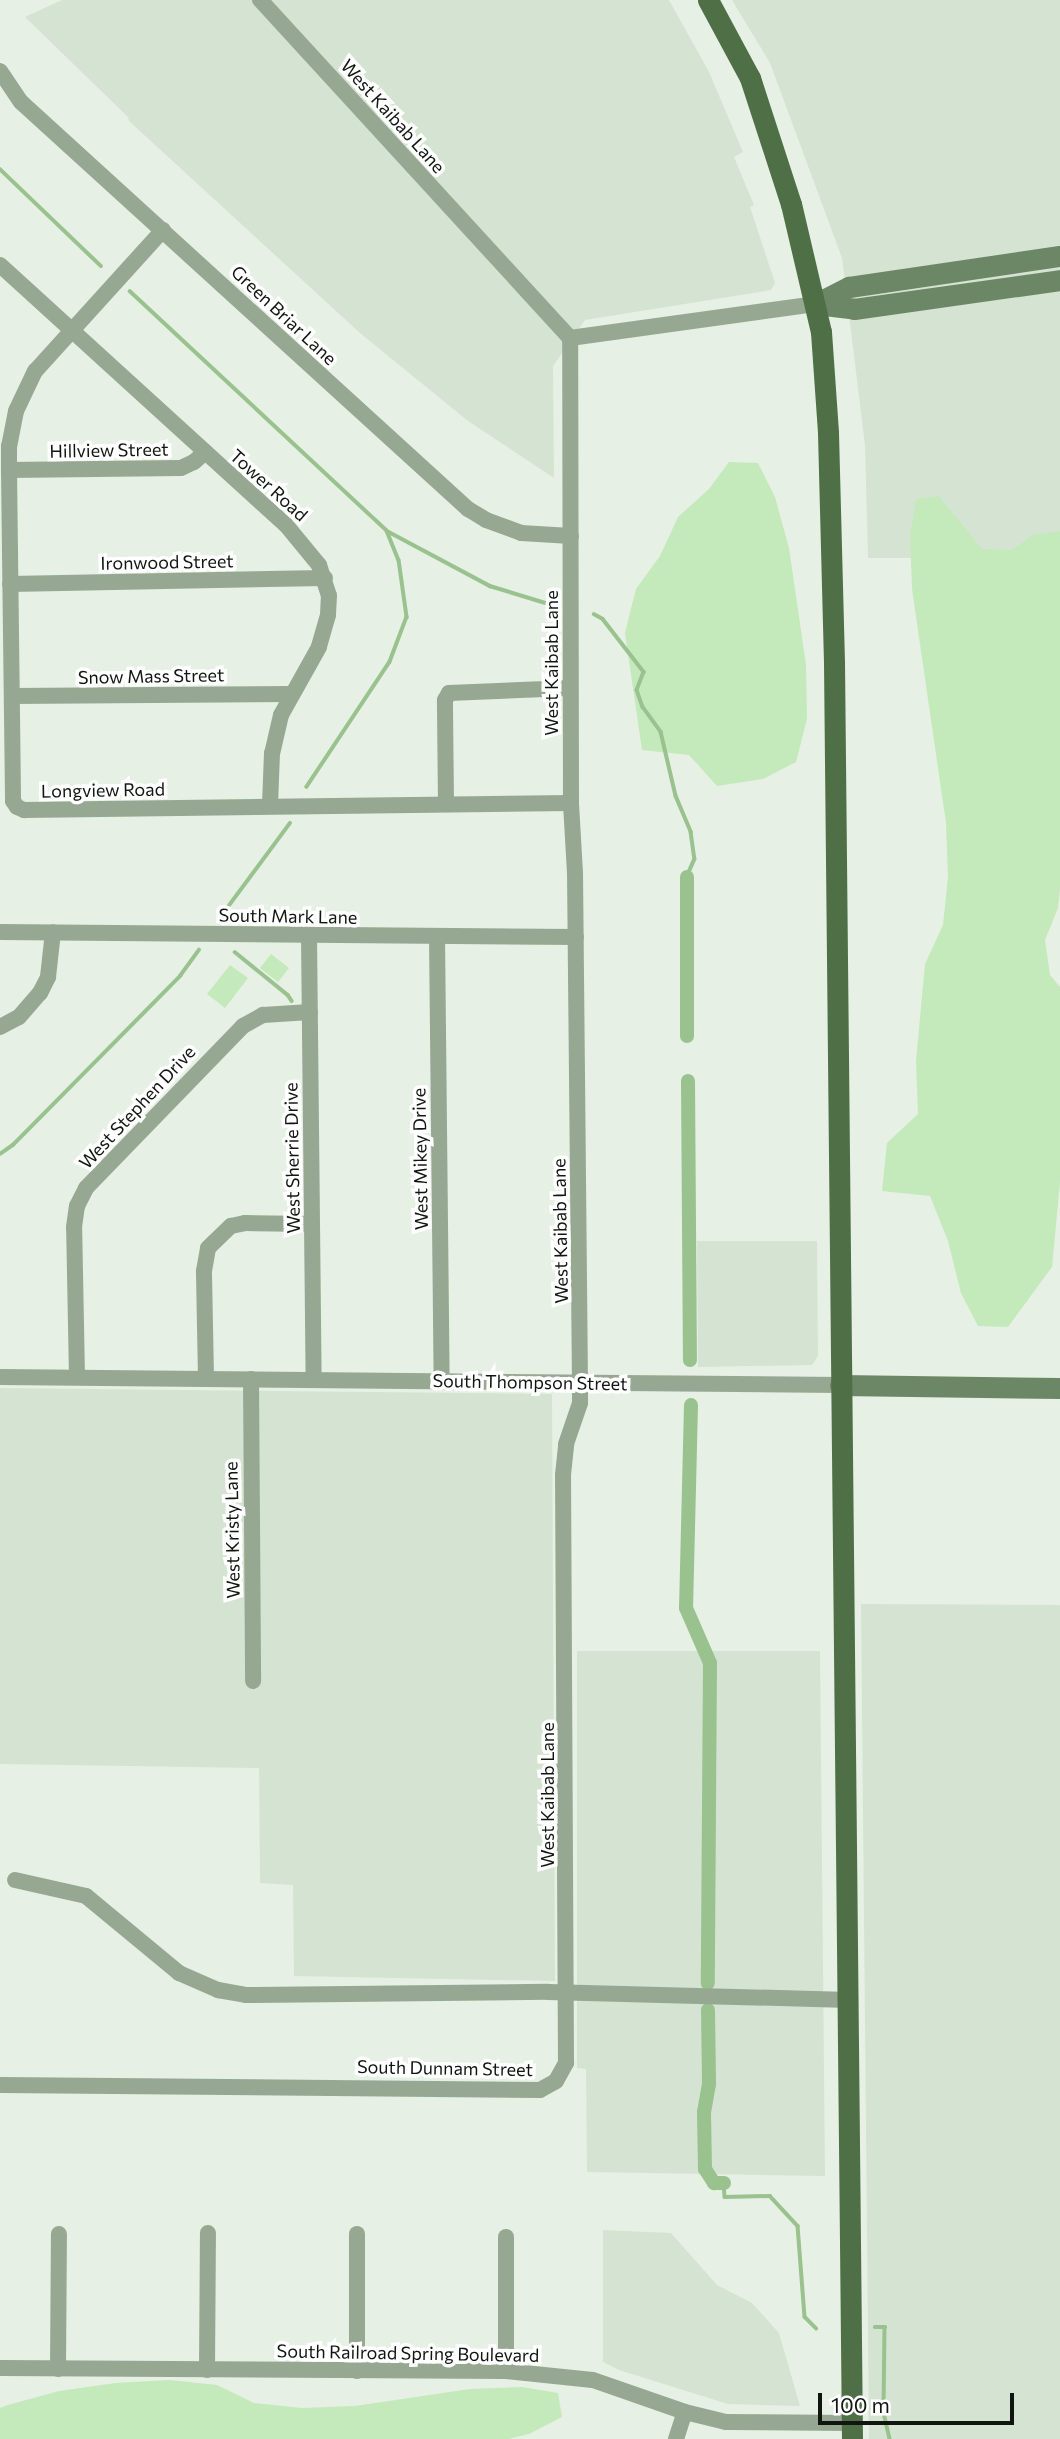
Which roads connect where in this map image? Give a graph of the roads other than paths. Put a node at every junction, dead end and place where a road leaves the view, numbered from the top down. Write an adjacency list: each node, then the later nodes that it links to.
1 (260, 0): 10 (street, West Kaibab Lane)
2 (708, 0): 8 (main road)
3 (0, 71): 4 (street, Green Briar Lane)
4 (163, 230): 9 (street, Longview Road); 13 (street, Green Briar Lane)
5 (1060, 256): 8 (street)
6 (0, 265): 9 (street, Tower Road)
7 (1060, 280): 8 (street)
8 (815, 304): 10 (street); 37 (main road)
9 (69, 330): 11 (street, Tower Road); 12 (street, Longview Road)
10 (570, 338): 13 (street, West Kaibab Lane)
11 (205, 452): 12 (street, Hillview Street); 14 (street, Tower Road)
12 (9, 470): 15 (street, Longview Road)
13 (571, 536): 16 (street, West Kaibab Lane)
14 (324, 578): 15 (street, Ironwood Street); 17 (street, Tower Road)
15 (10, 584): 18 (street, Longview Road)
16 (570, 688): 19 (street, West Kaibab Lane); 20 (street)
17 (290, 694): 18 (street, Snow Mass Street); 21 (street, Tower Road)
18 (12, 696): 21 (street, Longview Road)
19 (571, 803): 20 (street, Longview Road); 26 (street, West Kaibab Lane)
20 (446, 804): 21 (street, Longview Road)
21 (270, 806)
22 (0, 932): 23 (street, South Mark Lane)
23 (53, 932): 24 (street, South Mark Lane); 28 (street)
24 (309, 936): 25 (street, South Mark Lane); 27 (street, West Sherrie Drive)
25 (437, 936): 26 (street, South Mark Lane); 35 (street, West Mikey Drive)
26 (576, 937): 36 (street, West Kaibab Lane)
27 (310, 1012): 29 (street, West Sherrie Drive); 31 (street, West Stephen Drive)
28 (0, 1027)
29 (312, 1224): 32 (street); 34 (street, West Sherrie Drive)
30 (0, 1377): 31 (street, South Thompson Street)
31 (78, 1377): 32 (street, South Thompson Street)
32 (206, 1378): 33 (street, South Thompson Street)
33 (251, 1379): 34 (street, South Thompson Street); 39 (street, West Kristy Lane)
34 (314, 1380): 35 (street, South Thompson Street)
35 (442, 1381): 36 (street, South Thompson Street)
36 (580, 1383): 37 (street, South Thompson Street); 41 (street, West Kaibab Lane)
37 (840, 1385): 38 (street, South Thompson Street); 42 (main road)
38 (1060, 1388)
39 (253, 1681)
40 (15, 1880): 41 (street)
41 (568, 1993): 42 (street); 43 (street, South Dunnam Street)
42 (849, 2000): 54 (main road)
43 (0, 2085)
44 (208, 2233): 50 (street)
45 (60, 2234): 49 (street)
46 (357, 2234): 51 (street)
47 (506, 2236): 52 (street)
48 (0, 2368): 49 (street, South Railroad Spring Boulevard)
49 (58, 2369): 50 (street, South Railroad Spring Boulevard)
50 (207, 2370): 51 (street, South Railroad Spring Boulevard)
51 (357, 2371): 52 (street, South Railroad Spring Boulevard)
52 (506, 2371): 53 (street, South Railroad Spring Boulevard)
53 (685, 2412): 54 (street, South Railroad Spring Boulevard); 55 (street)
54 (851, 2431)
55 (676, 2439)

